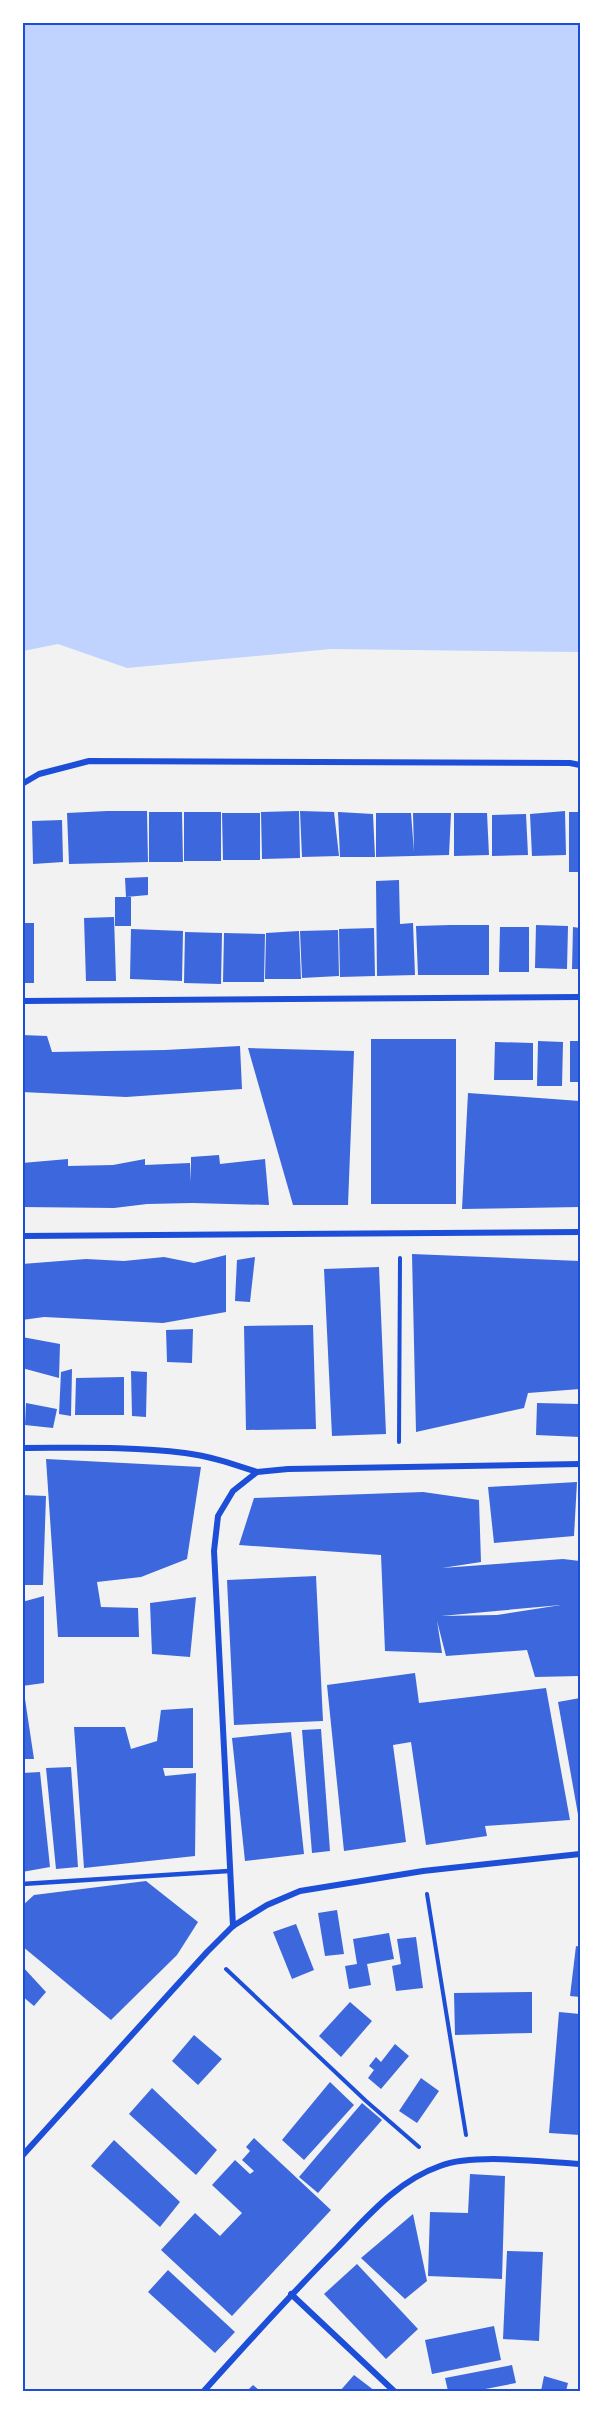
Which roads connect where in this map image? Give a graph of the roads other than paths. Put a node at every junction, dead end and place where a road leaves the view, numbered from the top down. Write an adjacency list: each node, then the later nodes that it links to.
1 (580, 765): 2 (street)
2 (22, 784)
3 (580, 997): 4 (street)
4 (22, 1001)
5 (580, 1232): 6 (street)
6 (22, 1236)
7 (22, 1448): 9 (street)
8 (580, 1464): 9 (street)
9 (257, 1472): 11 (street)
10 (580, 1854): 13 (street)
11 (230, 1871): 12 (lane); 13 (street)
12 (22, 1884)
13 (233, 1926): 14 (street)
14 (22, 2156)
15 (580, 2164): 16 (street)
16 (291, 2294): 17 (street); 18 (street)
17 (203, 2391)
18 (395, 2391)

